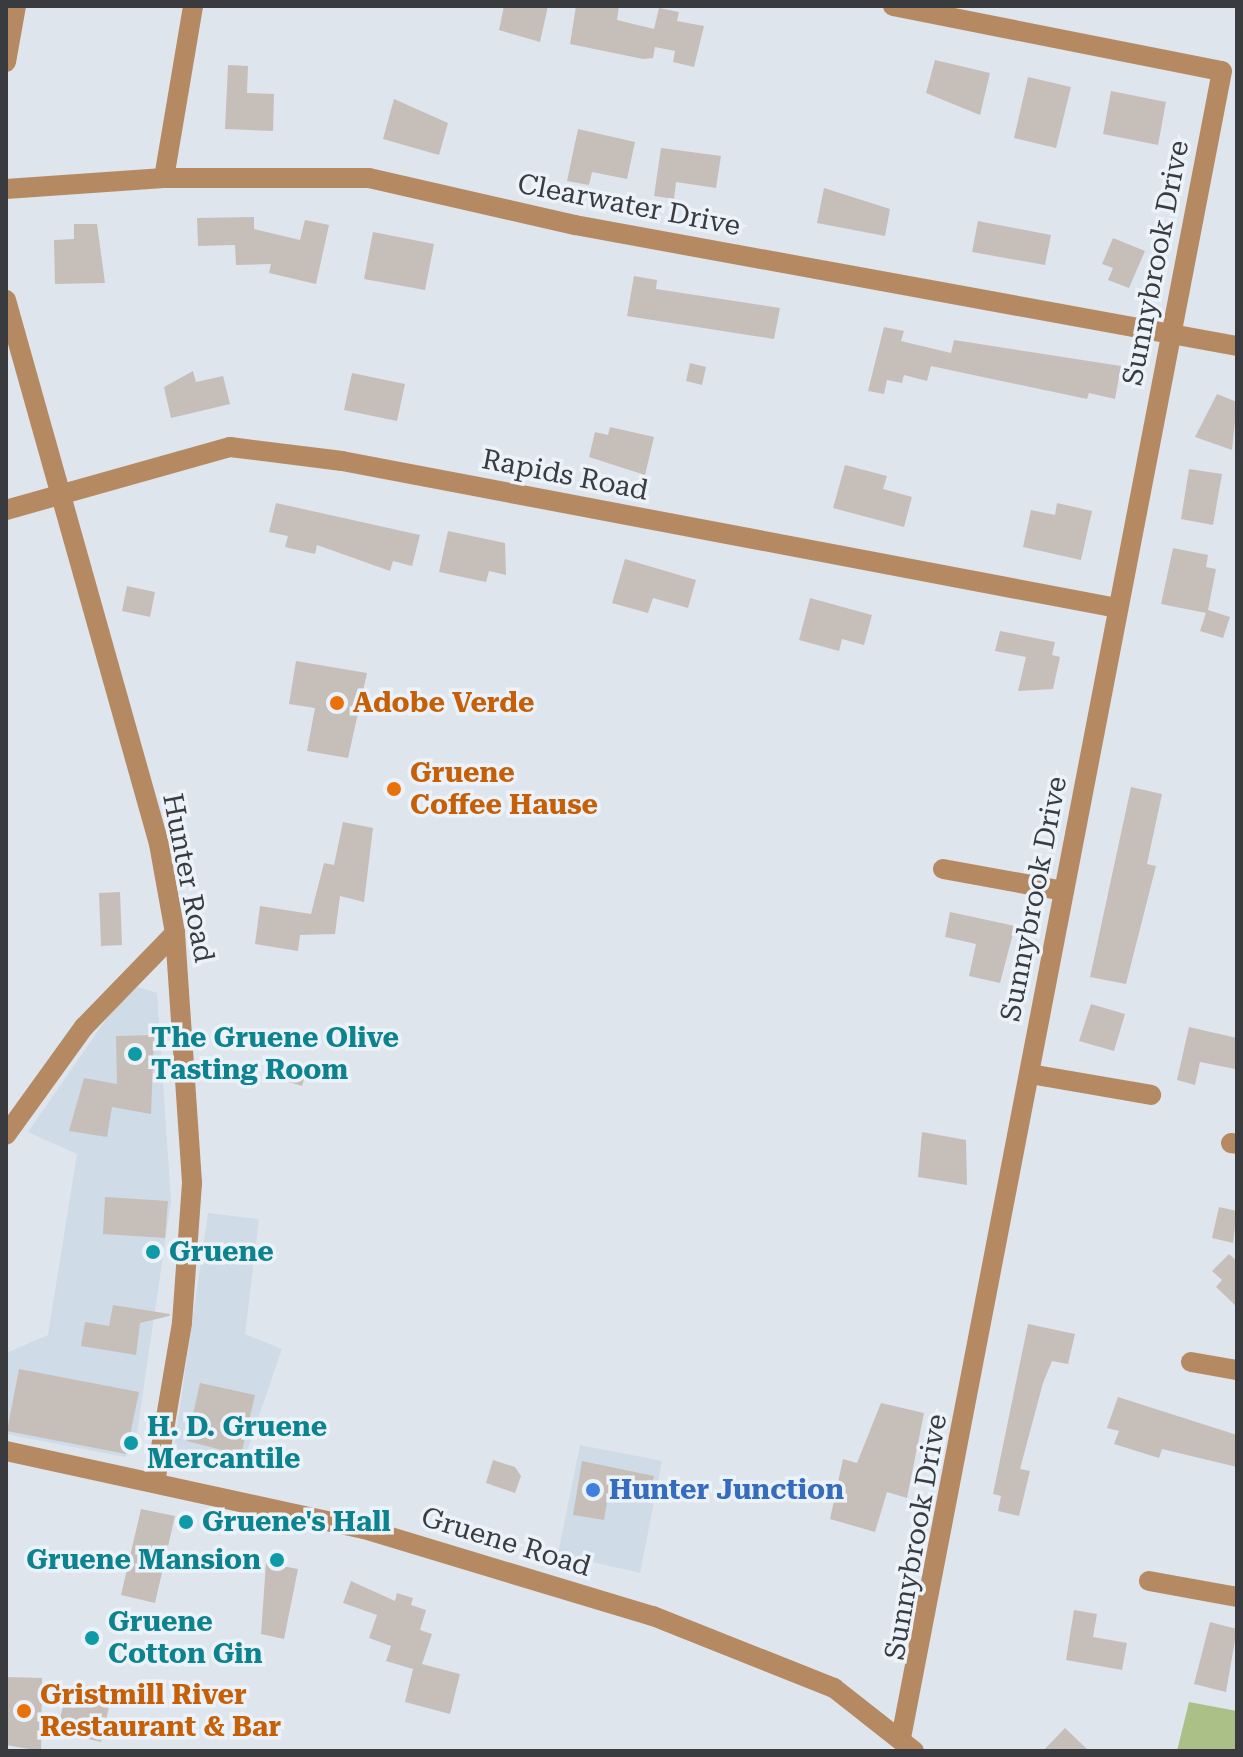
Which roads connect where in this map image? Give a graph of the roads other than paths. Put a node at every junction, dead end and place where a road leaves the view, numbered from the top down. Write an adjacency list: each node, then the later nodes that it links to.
1 (16, 6): 4 (street)
2 (193, 6): 5 (street)
3 (893, 6): 8 (street, Sunnybrook Drive)
4 (6, 62)
5 (164, 178): 6 (street, Clearwater Drive); 8 (street, Clearwater Drive)
6 (6, 189)
7 (6, 300): 10 (street, Hunter Road)
8 (1170, 334): 9 (street, Clearwater Drive); 12 (street, Sunnybrook Drive)
9 (1237, 346)
10 (57, 496): 11 (street, Rapids Road); 12 (street, Rapids Road); 15 (street, Hunter Road)
11 (6, 510)
12 (1117, 608): 14 (street, Sunnybrook Drive)
13 (943, 869): 14 (street)
14 (1064, 891): 16 (street, Sunnybrook Drive)
15 (175, 933): 18 (street); 22 (street, Hunter Road)
16 (1030, 1074): 17 (street); 25 (street, Sunnybrook Drive)
17 (1151, 1095)
18 (6, 1135)
19 (1191, 1362): 20 (street)
20 (1237, 1370)
21 (6, 1451): 22 (street, Gruene Road)
22 (155, 1482): 25 (street, Gruene Road)
23 (1149, 1581): 24 (street)
24 (1237, 1597)
25 (908, 1745)

